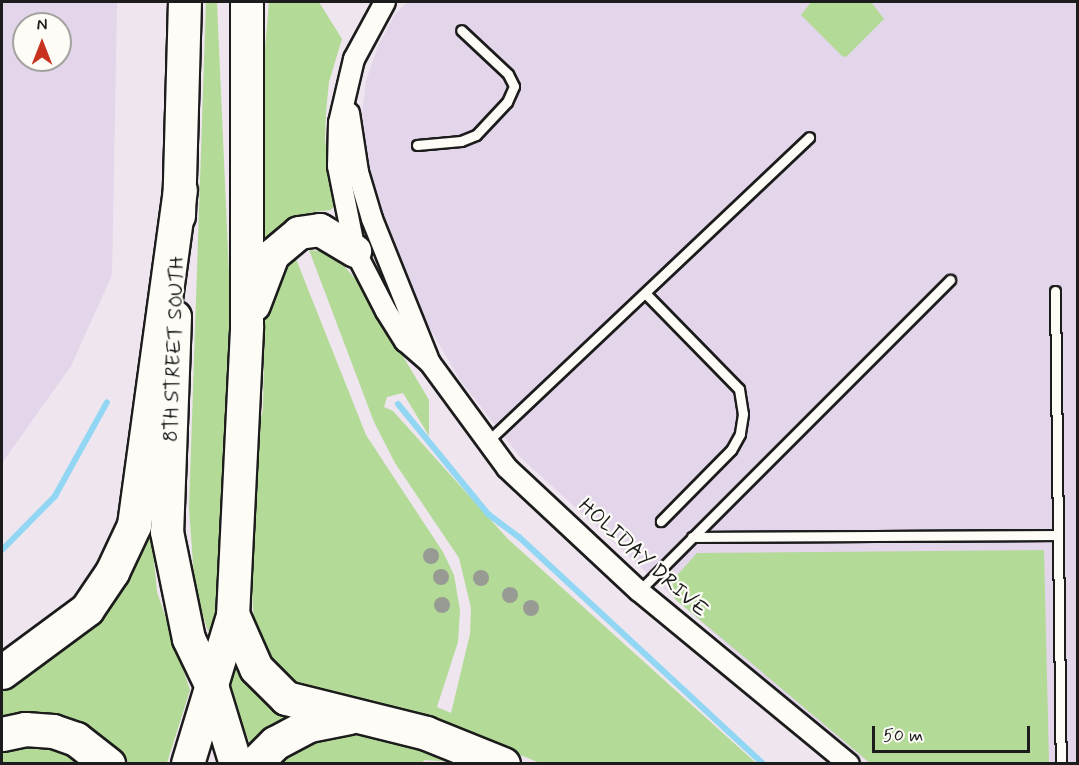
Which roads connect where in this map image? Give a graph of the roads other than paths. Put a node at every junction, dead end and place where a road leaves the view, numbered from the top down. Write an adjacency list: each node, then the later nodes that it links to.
1 (185, 2): 8 (main road, 8TH STREET SOUTH)
2 (247, 2): 13 (main road)
3 (385, 2): 5 (street, HOLIDAY DRIVE)
4 (461, 30): 7 (lane)
5 (346, 89): 9 (street, HOLIDAY DRIVE); 14 (street, HOLIDAY DRIVE)
6 (809, 137): 12 (lane)
7 (417, 145)
8 (180, 190): 21 (highway); 22 (main road, 8TH STREET SOUTH)
9 (355, 251): 13 (main road); 14 (street, HOLIDAY DRIVE)
10 (950, 280): 18 (lane)
11 (1055, 291): 17 (lane)
12 (645, 293): 15 (lane); 16 (lane)
13 (247, 326): 20 (main road)
14 (430, 363): 15 (street, HOLIDAY DRIVE)
15 (488, 441): 19 (street, HOLIDAY DRIVE)
16 (661, 521)
17 (1058, 536): 18 (lane); 31 (lane)
18 (693, 537): 19 (lane)
19 (639, 591): 30 (street, HOLIDAY DRIVE)
20 (233, 616): 22 (main road); 23 (highway)
21 (2, 672)
22 (213, 689): 26 (main road); 27 (main road, 8TH STREET SOUTH)
23 (350, 717): 28 (highway); 29 (highway)
24 (2, 735): 25 (highway)
25 (108, 764)
26 (188, 764)
27 (236, 764)
28 (254, 764)
29 (503, 764)
30 (849, 764)
31 (1061, 764)

